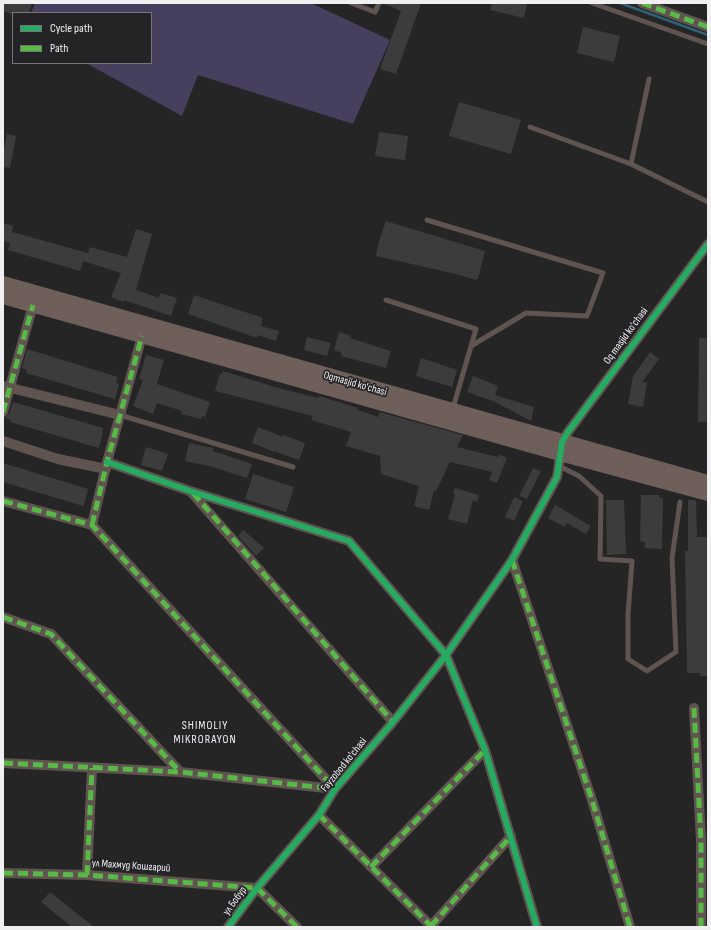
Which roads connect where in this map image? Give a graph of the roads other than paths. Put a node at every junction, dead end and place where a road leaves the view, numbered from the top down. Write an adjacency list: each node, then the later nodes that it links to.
1 (351, 3): 2 (lane)
2 (379, 3)
3 (592, 3): 6 (lane)
4 (642, 3): 5 (street)
5 (708, 27)
6 (708, 44)
7 (649, 79): 9 (lane)
8 (530, 127): 9 (lane)
9 (631, 164): 10 (lane)
10 (708, 202)
11 (426, 220): 18 (lane)
12 (708, 244): 24 (street, Oq masjid ko'chasi)
13 (3, 283): 20 (main road, Oqmasjid ko'chasi)
14 (3, 297): 16 (main road, Oqmasjid ko'chasi)
15 (386, 300): 18 (lane)
16 (33, 305): 17 (main road, Oqmasjid ko'chasi); 19 (street)
17 (142, 336): 22 (street); 24 (main road, Oqmasjid ko'chasi)
18 (471, 346): 20 (lane)
19 (6, 387): 21 (street); 22 (street)
20 (452, 411): 24 (main road, Oqmasjid ko'chasi)
21 (3, 412)
22 (120, 415): 25 (street); 26 (lane)
23 (3, 441): 25 (street)
24 (560, 454): 27 (main road, Oqmasjid ko'chasi); 29 (main road, Oqmasjid ko'chasi); 31 (lane); 33 (street, Fayzobod ko'chasi)
25 (107, 465): 28 (street); 32 (street)
26 (293, 468)
27 (708, 482)
28 (190, 491): 35 (street); 37 (street)
29 (708, 494)
30 (3, 501): 32 (street)
31 (680, 502)
32 (92, 525): 42 (street)
33 (512, 560): 35 (street, Fayzobod ko'chasi); 54 (street)
34 (3, 617): 41 (street)
35 (446, 656): 37 (street, Fayzobod ko'chasi); 38 (street)
36 (694, 708): 45 (street)
37 (393, 722): 42 (street, Fayzobod ko'chasi)
38 (485, 750): 44 (street); 46 (street)
39 (3, 763): 40 (street)
40 (92, 768): 41 (street); 48 (street)
41 (180, 772): 42 (street)
42 (335, 789): 43 (street, Fayzobod ko'chasi)
43 (319, 815): 46 (street); 49 (street, Fayzobod ko'chasi)
44 (511, 836): 52 (street); 53 (street)
45 (704, 841): 55 (street)
46 (371, 866): 52 (street)
47 (3, 873): 48 (street, ул Махмуд Кошгарий)
48 (87, 875): 49 (street, ул Махмуд Кошгарий)
49 (257, 888): 50 (street, ул Бобур); 51 (street)
50 (228, 927)
51 (297, 927)
52 (431, 927)
53 (537, 927)
54 (630, 927)
55 (701, 927)

